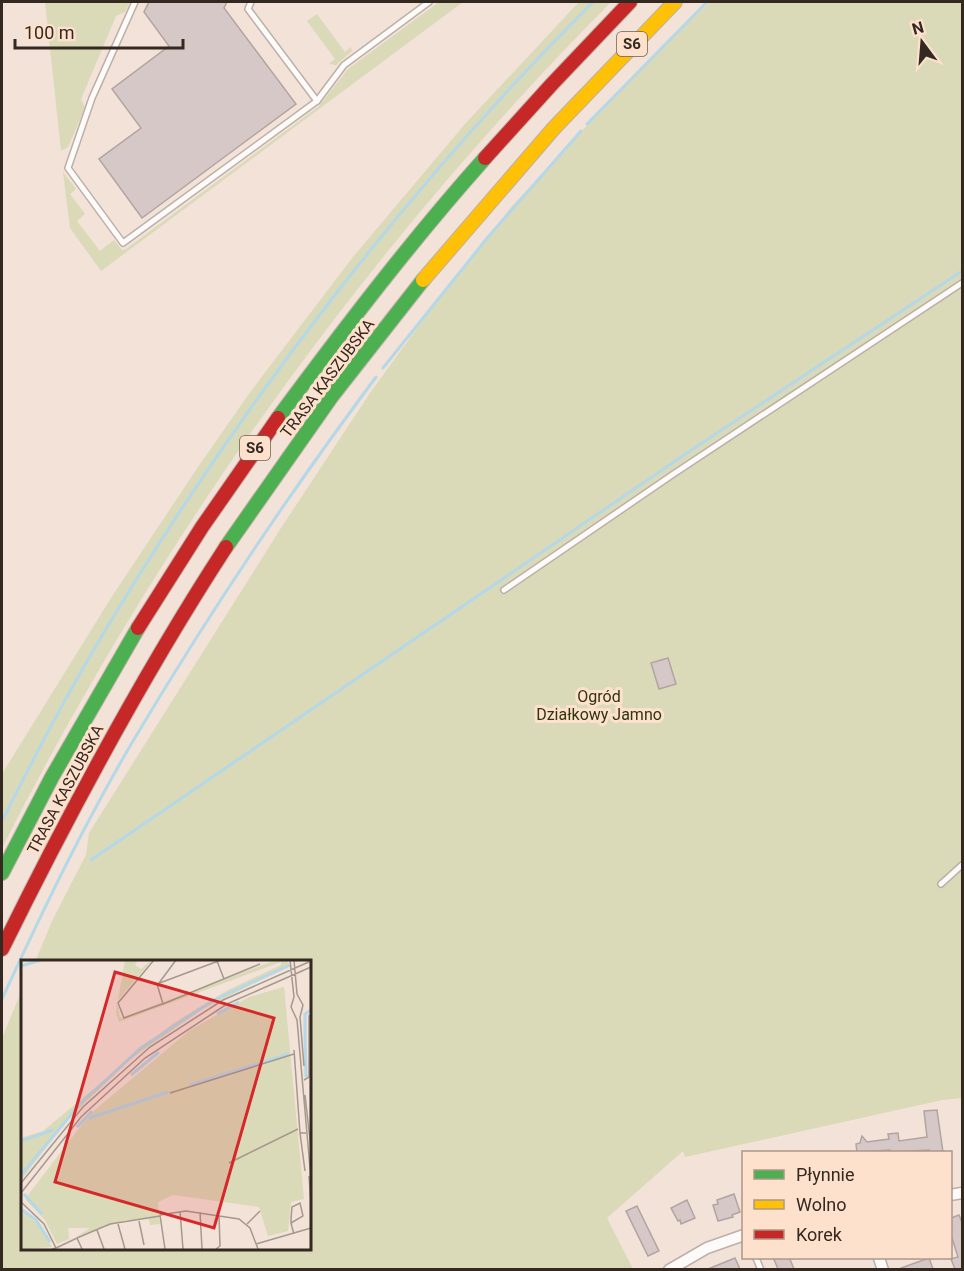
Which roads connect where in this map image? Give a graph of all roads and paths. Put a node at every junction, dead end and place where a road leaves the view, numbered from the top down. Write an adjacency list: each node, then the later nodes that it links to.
1 (135, 2): 6 (lane)
2 (250, 2): 6 (lane)
3 (429, 2): 6 (lane)
4 (630, 2): 10 (highway, TRASA KASZUBSKA / S6)
5 (675, 2): 12 (highway, TRASA KASZUBSKA / S6)
6 (317, 101)
7 (963, 283): 8 (lane)
8 (504, 590)
9 (963, 865): 11 (lane)
10 (2, 873)
11 (941, 884)
12 (2, 949)
13 (742, 1236): 14 (street)
14 (669, 1269)

